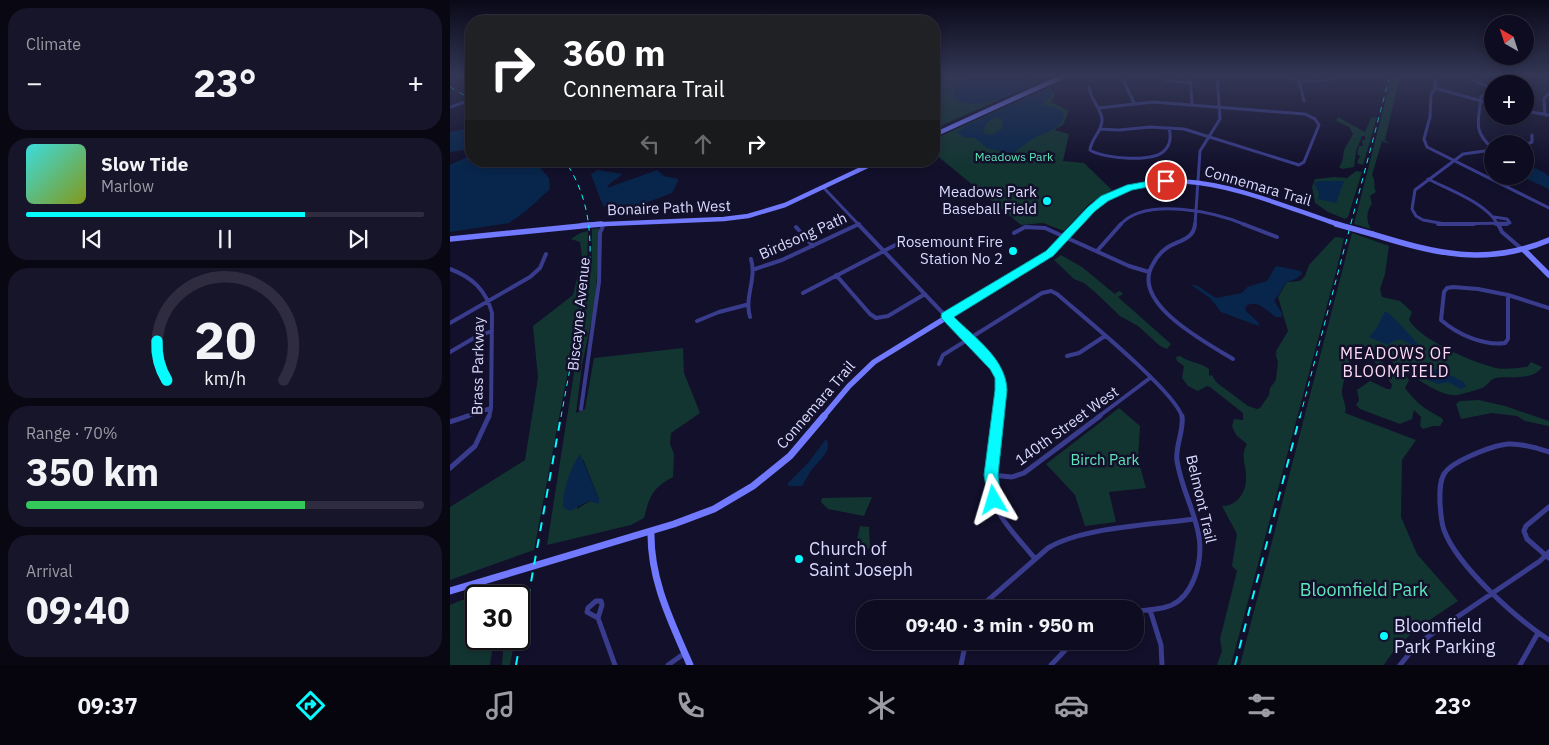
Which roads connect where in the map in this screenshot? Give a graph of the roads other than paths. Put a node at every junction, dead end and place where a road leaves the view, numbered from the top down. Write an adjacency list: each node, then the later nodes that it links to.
1 (999, 106): 11 (street)
2 (1113, 106): 6 (street)
3 (1219, 106): 12 (street); 12 (street)
4 (1430, 106): 15 (street)
5 (1479, 106): 13 (street)
6 (1099, 108): 10 (street)
7 (1534, 113): 8 (street)
8 (1547, 115)
9 (1169, 128): 10 (street); 10 (street); 12 (street)
10 (1100, 129)
11 (940, 133)
12 (1208, 137): 18 (street)
13 (1484, 140)
14 (1484, 150): 15 (street)
15 (1453, 161): 17 (street); 20 (street)
16 (865, 167): 19 (street, Bonaire Path West)
17 (1428, 179): 22 (street); 24 (street)
18 (1198, 183): 21 (street); 28 (street, Connemara Trail); 34 (street, Connemara Trail, bridge)
19 (823, 187): 23 (street, Bonaire Path West); 25 (street)
20 (1549, 208)
21 (1197, 212): 29 (street); 36 (street); 41 (street)
22 (1494, 217): 24 (street); 24 (street)
23 (604, 223): 30 (street, Bonaire Path West); 63 (street, Biscayne Avenue)
24 (1497, 223): 34 (street)
25 (859, 224): 33 (street, Birdsong Path); 35 (street)
26 (796, 227): 33 (street)
27 (1014, 233): 28 (street)
28 (1066, 237): 36 (street); 50 (street, Connemara Trail)
29 (1277, 237)
30 (450, 239)
31 (905, 240): 35 (street)
32 (1549, 240): 34 (street, Connemara Trail)
33 (812, 246): 39 (street, Birdsong Path)
34 (1524, 250): 43 (street)
35 (884, 251): 42 (street); 45 (street)
36 (1097, 252): 41 (street)
37 (546, 254): 47 (street)
38 (751, 259): 39 (street)
39 (755, 269): 48 (street)
40 (450, 270): 47 (street, Brass Parkway)
41 (1149, 272): 59 (street)
42 (836, 275): 44 (street); 45 (street)
43 (1549, 275)
44 (803, 293)
45 (925, 294): 50 (street)
46 (1508, 294): 46 (street); 49 (street)
47 (487, 302): 53 (street); 54 (street, Brass Parkway)
48 (746, 305): 51 (street); 52 (street)
49 (1549, 308)
50 (946, 316): 56 (street); 70 (street, Connemara Trail)
51 (750, 317)
52 (697, 321)
53 (450, 323)
54 (492, 331): 57 (street); 62 (street, Brass Parkway)
55 (1105, 336): 56 (street, Belmont Trail); 58 (street); 61 (street, Belmont Trail)
56 (968, 339): 60 (street); 67 (street)
57 (450, 352)
58 (1067, 356)
59 (1233, 359)
60 (939, 364)
61 (1150, 378): 67 (street, 140th Street West); 69 (street, Belmont Trail)
62 (491, 408): 64 (street); 66 (street, Brass Parkway)
63 (581, 409)
64 (450, 422)
65 (1549, 452): 74 (street)
66 (450, 468)
67 (991, 475): 72 (street)
68 (1549, 507): 71 (street)
69 (1194, 519): 72 (street); 77 (street, Belmont Trail)
70 (651, 532): 73 (street, Connemara Trail); 83 (street)
71 (1548, 555): 74 (street)
72 (1034, 560): 75 (street)
73 (450, 591)
74 (1494, 592): 79 (street); 90 (street)
75 (988, 600)
76 (1144, 610): 77 (street, Belmont Trail)
77 (1150, 610): 89 (street)
78 (598, 618): 84 (street)
79 (1538, 634): 80 (street); 91 (street)
80 (1549, 640)
81 (964, 650): 87 (street)
82 (1066, 650): 88 (street)
83 (685, 653): 85 (street); 86 (street)
84 (615, 665)
85 (668, 665)
86 (690, 665)
87 (961, 665)
88 (1052, 665)
89 (1162, 665)
90 (1400, 665)
91 (1520, 665)

